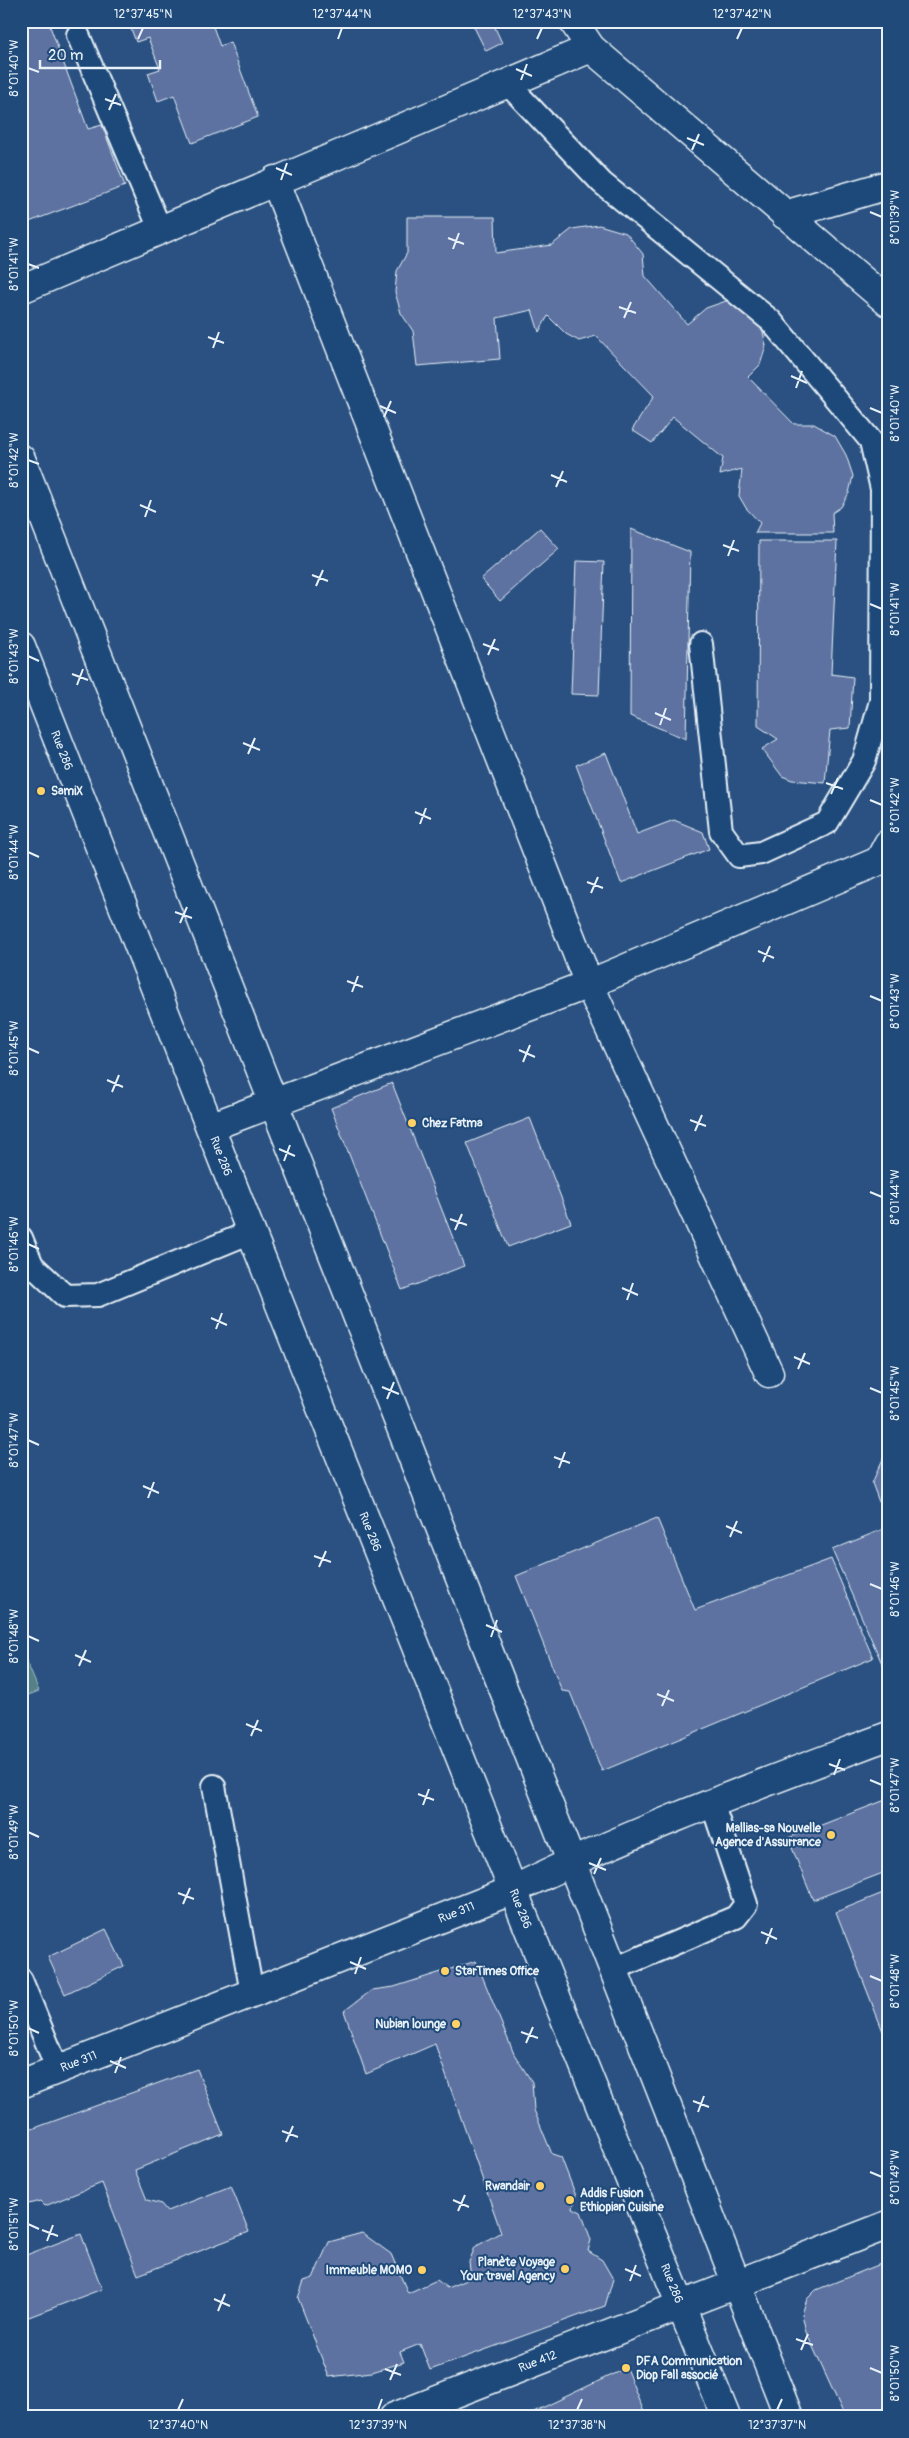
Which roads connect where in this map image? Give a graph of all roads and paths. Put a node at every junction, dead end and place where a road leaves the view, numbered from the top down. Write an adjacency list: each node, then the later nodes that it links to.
1 (572, 21): 3 (street)
2 (78, 35): 8 (lane)
3 (591, 48): 4 (street); 7 (street)
4 (507, 83): 5 (street); 12 (lane)
5 (275, 180): 8 (street); 15 (street)
6 (888, 184): 7 (street)
7 (785, 215): 10 (street)
8 (160, 229): 9 (street)
9 (21, 289)
10 (888, 302)
11 (21, 459): 16 (street)
12 (701, 644)
13 (21, 646): 17 (street, Rue 286)
14 (888, 844): 15 (street)
15 (589, 984): 16 (street); 20 (street)
16 (272, 1102): 17 (street); 24 (street)
17 (210, 1127): 18 (street, Rue 286)
18 (251, 1232): 19 (lane); 25 (street, Rue 286)
19 (21, 1238)
20 (769, 1373)
21 (888, 1736): 23 (street, Rue 311)
22 (214, 1786): 28 (lane)
23 (712, 1803): 24 (street, Rue 311); 26 (lane)
24 (572, 1861): 25 (street, Rue 311); 26 (street)
25 (513, 1890): 28 (street, Rue 311); 33 (street, Rue 286)
26 (614, 1969): 32 (street)
27 (21, 1980): 29 (lane)
28 (252, 1993): 29 (street, Rue 311)
29 (58, 2070): 30 (street, Rue 311)
30 (21, 2084)
31 (888, 2225): 32 (street, Rue 412)
32 (738, 2283): 33 (street, Rue 412); 36 (street)
33 (681, 2304): 34 (street, Rue 412); 35 (street, Rue 286)
34 (394, 2417)
35 (726, 2417)
36 (789, 2417)

